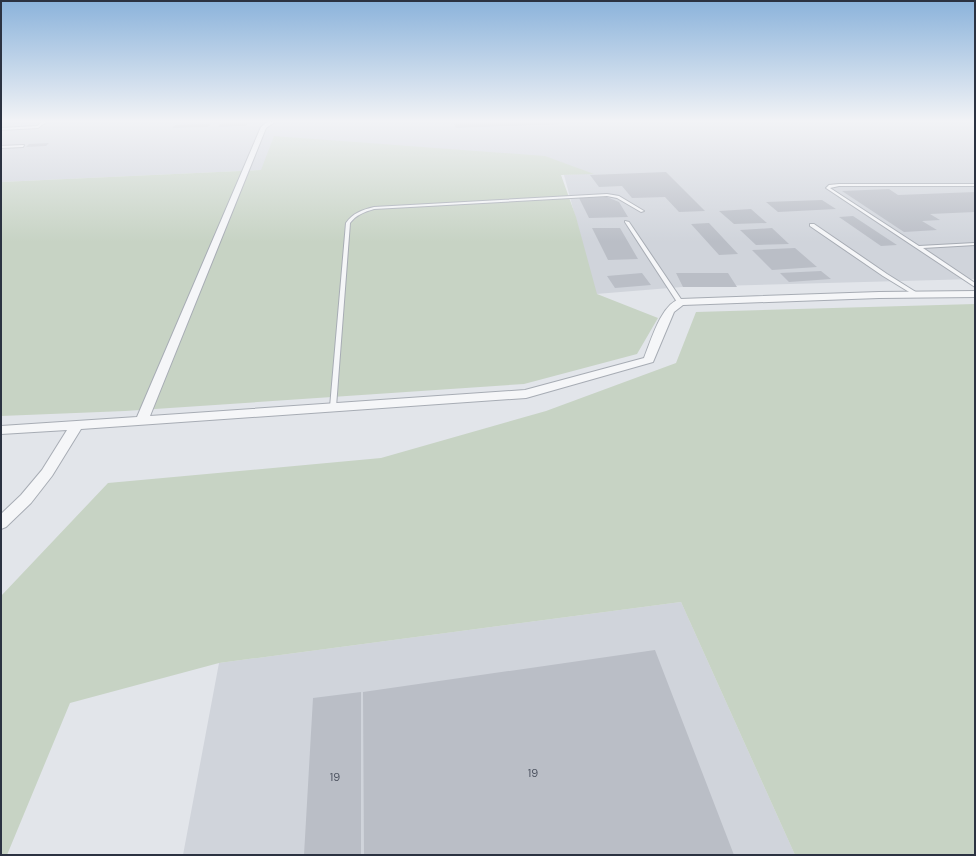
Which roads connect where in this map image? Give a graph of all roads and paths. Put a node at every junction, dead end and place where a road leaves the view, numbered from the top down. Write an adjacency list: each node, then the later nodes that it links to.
1 (249, 162): 13 (street)
2 (975, 185): 7 (lane)
3 (642, 210): 12 (lane)
4 (627, 222): 11 (lane)
5 (812, 225): 9 (lane)
6 (975, 244): 7 (lane)
7 (919, 247): 8 (lane)
8 (975, 285)
9 (916, 294): 10 (street); 11 (street)
10 (975, 294)
11 (680, 302): 12 (street)
12 (333, 407): 13 (street)
13 (142, 419): 14 (street)
14 (76, 426): 15 (street); 16 (street)
15 (1, 430)
16 (1, 523)

